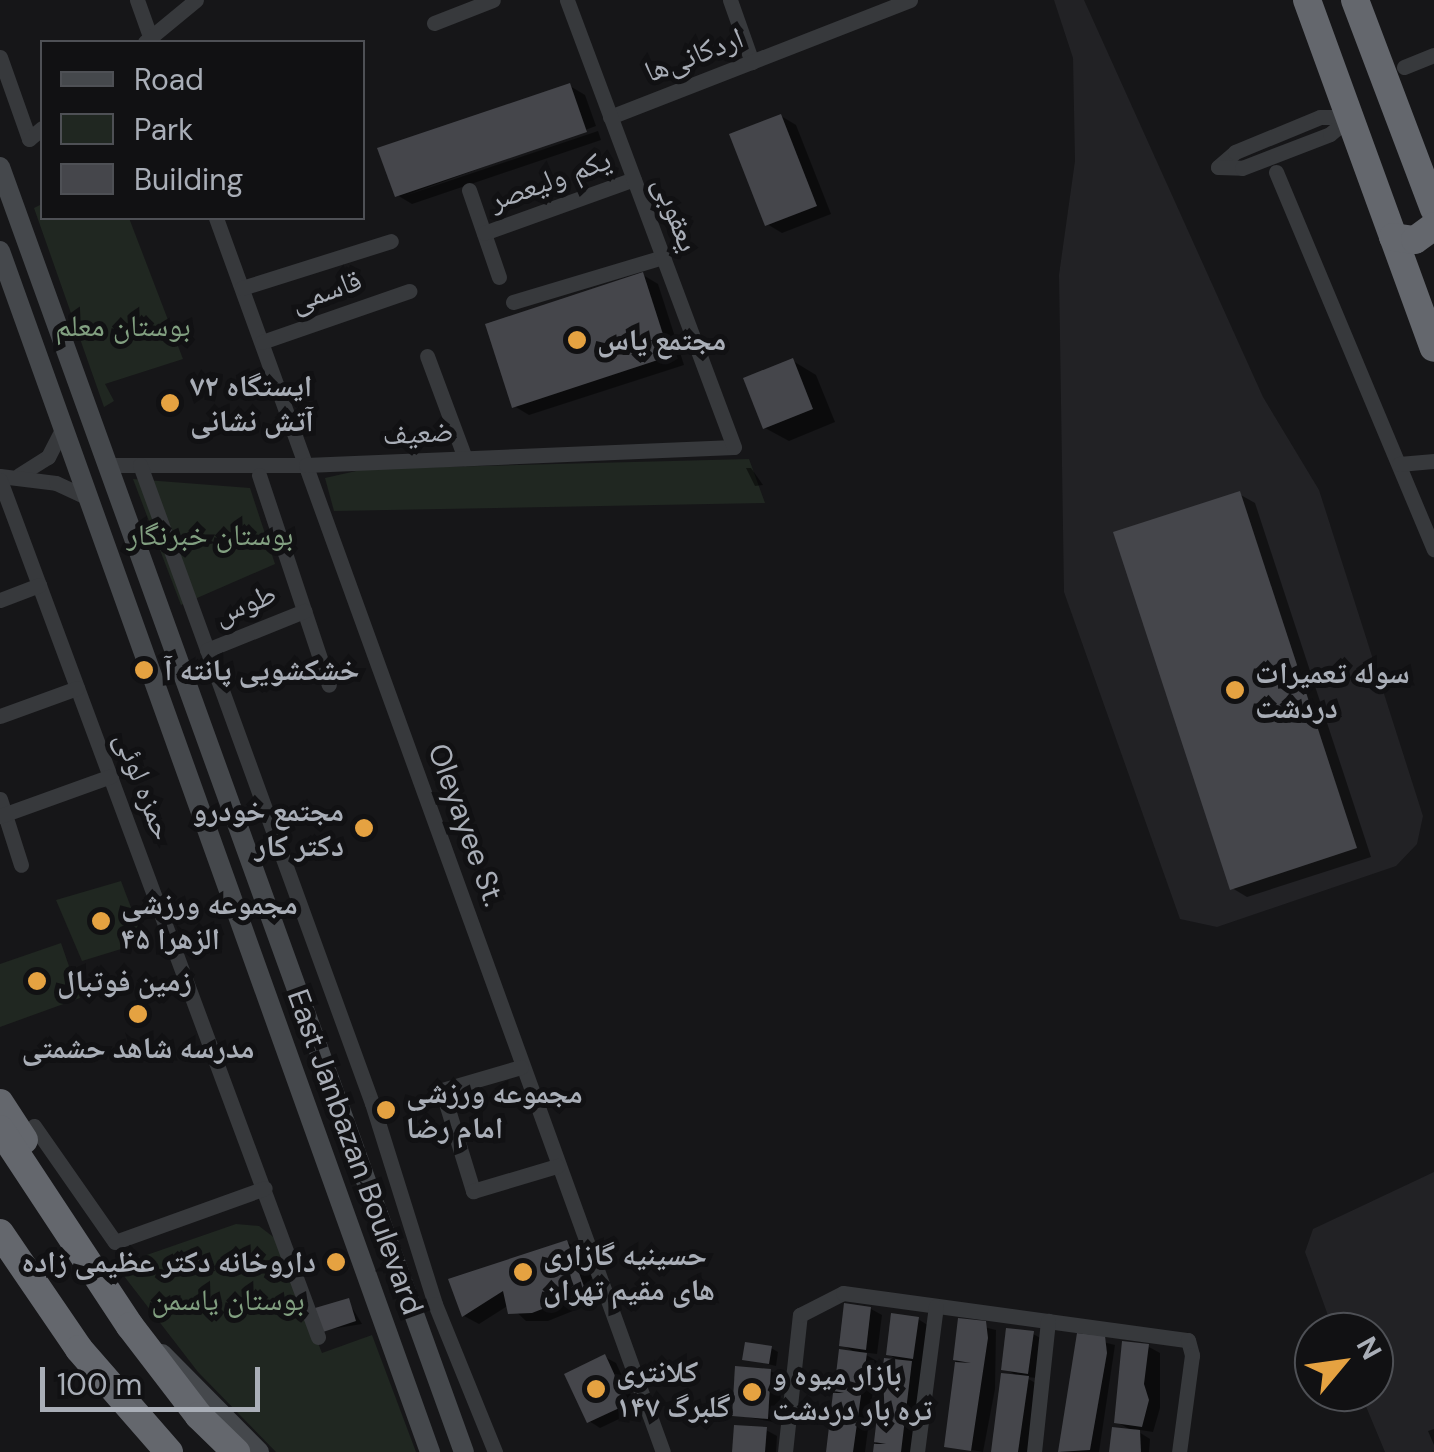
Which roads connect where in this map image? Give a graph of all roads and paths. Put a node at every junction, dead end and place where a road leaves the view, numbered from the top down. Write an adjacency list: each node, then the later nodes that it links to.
1 (137, 0): 11 (street)
2 (196, 0): 12 (street)
3 (493, 0): 10 (street)
4 (567, 0): 17 (street, یعقوبی)
5 (730, 0): 15 (street)
6 (910, 0): 9 (street, اردکانی‌ها)
7 (1307, 0): 18 (highway)
8 (1355, 0): 24 (highway)
9 (892, 3): 15 (street, اردکانی‌ها)
10 (434, 22)
11 (149, 40)
12 (150, 40)
13 (1434, 54): 16 (street)
14 (0, 56): 19 (street)
15 (752, 62): 17 (street, اردکانی‌ها)
16 (1404, 67)
17 (610, 117): 22 (street, یعقوبی)
18 (1350, 118): 18 (street); 28 (highway)
19 (40, 130)
20 (0, 167): 45 (main road, East Janbazan Boulevard)
21 (1276, 172): 44 (street)
22 (634, 180): 27 (street, یکم ولیعصر); 31 (street, یعقوبی)
23 (469, 190): 27 (street, یکم ولیعصر)
24 (1434, 209)
25 (217, 220): 33 (street, Oleyayee St.)
26 (1434, 226): 28 (highway)
27 (484, 233): 32 (street, یکم ولیعصر)
28 (1393, 237): 35 (highway)
29 (391, 241): 33 (street)
30 (0, 251): 40 (main road, East Janbazan Boulevard)
31 (663, 257): 36 (street); 41 (street, یعقوبی)
32 (499, 278)
33 (242, 288): 37 (street, Oleyayee St.)
34 (410, 291): 37 (street, قاسمی)
35 (1427, 300): 38 (highway)
36 (513, 302)
37 (262, 342): 47 (street, Oleyayee St.)
38 (1434, 348)
39 (428, 356): 42 (street)
40 (64, 426): 48 (street); 51 (main road, East Janbazan Boulevard)
41 (734, 446): 42 (street, ضعیف)
42 (464, 458): 47 (street, ضعیف)
43 (1434, 461): 44 (street)
44 (1399, 464): 54 (street)
45 (105, 465): 46 (street, ضعیف); 80 (main road, East Janbazan Boulevard)
46 (140, 465): 47 (street, ضعیف); 58 (street)
47 (306, 465): 65 (street, Oleyayee St.)
48 (19, 475): 50 (street); 51 (street)
49 (259, 475): 57 (street, طوس)
50 (0, 478): 52 (street, حمزه لوئی)
51 (91, 500): 84 (main road, East Janbazan Boulevard)
52 (17, 525): 53 (street); 55 (street, حمزه لوئی)
53 (0, 532)
54 (1434, 549)
55 (39, 585): 56 (street); 60 (street, حمزه لوئی)
56 (0, 600)
57 (304, 611): 58 (street, طوس); 59 (street, طوس)
58 (207, 650): 79 (street)
59 (329, 686)
60 (78, 688): 61 (street); 62 (street, حمزه لوئی)
61 (0, 716)
62 (110, 776): 63 (street); 70 (street, حمزه لوئی)
63 (2, 810): 64 (street)
64 (22, 864)
65 (521, 1067): 69 (street, Oleyayee St.); 69 (street)
66 (0, 1103): 72 (highway)
67 (34, 1126): 70 (street)
68 (0, 1129): 72 (highway)
69 (557, 1166): 86 (street, Oleyayee St.)
70 (265, 1188): 78 (street, حمزه لوئی)
71 (0, 1234): 74 (highway)
72 (84, 1256): 77 (highway)
73 (0, 1260): 74 (highway)
74 (34, 1288): 81 (highway)
75 (936, 1306): 76 (street); 87 (street); 88 (street)
76 (1048, 1321): 89 (street); 90 (street)
77 (130, 1326): 82 (highway); 83 (main road)
78 (318, 1337)
79 (482, 1426): 80 (street); 85 (street)
80 (461, 1444)
81 (169, 1452)
82 (236, 1452)
83 (260, 1452)
84 (430, 1452)
85 (495, 1452)
86 (663, 1452)
87 (785, 1452)
88 (917, 1452)
89 (1034, 1452)
90 (1179, 1452)

